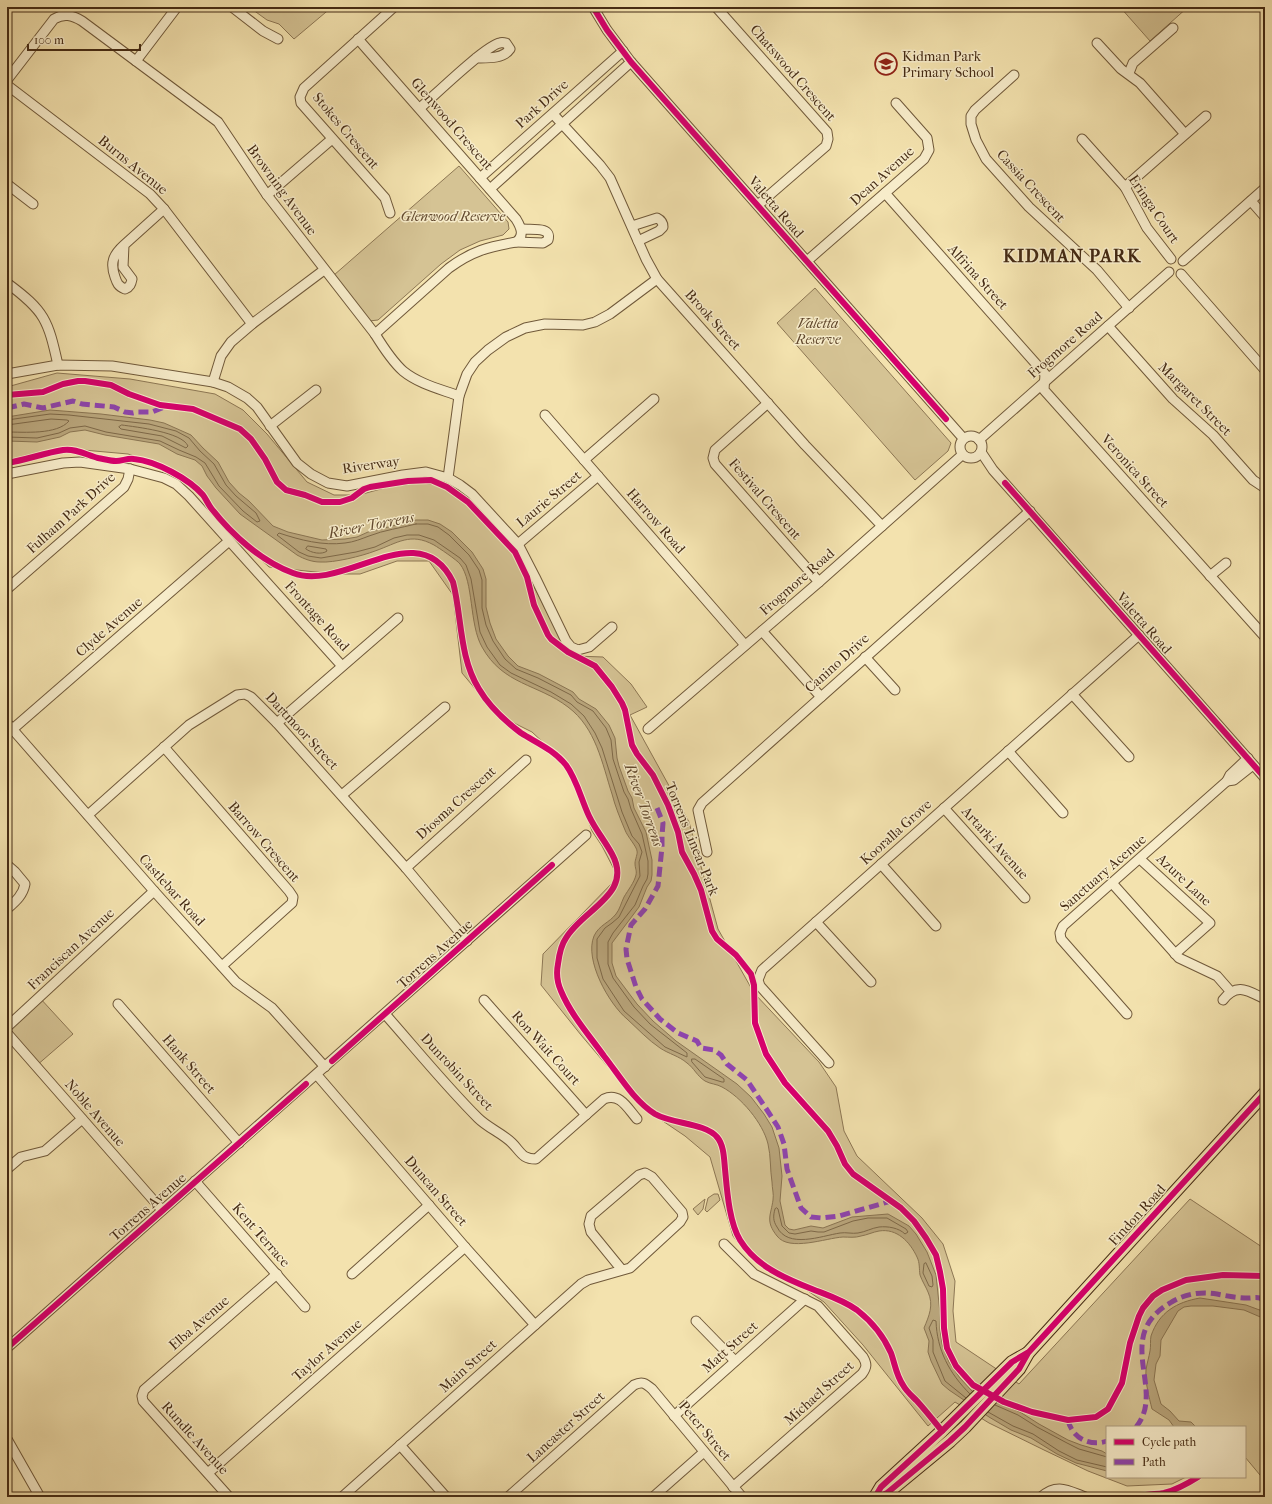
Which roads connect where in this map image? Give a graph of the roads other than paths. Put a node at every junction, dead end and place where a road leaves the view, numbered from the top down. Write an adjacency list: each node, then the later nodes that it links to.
1 (177, 7): 13 (street)
2 (232, 7): 8 (street)
3 (394, 7): 9 (street, Stokes Crescent)
4 (593, 7): 11 (street, Valetta Road)
5 (716, 7): 36 (street, Chatswood Crescent)
6 (65, 11): 13 (street, Browning Avenue); 17 (street, Browning Avenue)
7 (1173, 28): 15 (street)
8 (278, 39)
9 (358, 39): 20 (street, Glenwood Crescent); 25 (street, Stokes Crescent)
10 (1098, 43): 15 (street)
11 (623, 51): 14 (street, Valetta Road); 21 (street, Park Drive)
12 (476, 58): 20 (street)
13 (136, 61): 33 (street, Browning Avenue)
14 (631, 62): 23 (street, Park Drive); 36 (street, Valetta Road)
15 (1129, 73): 24 (street)
16 (1014, 75): 53 (street, Cassia Crescent)
17 (7, 80)
18 (7, 85): 37 (street, Burns Avenue)
19 (896, 103): 32 (street, Dean Avenue)
20 (420, 108): 27 (street, Glenwood Crescent)
21 (553, 114): 23 (street, Brook Street); 27 (street, Park Drive)
22 (1206, 116): 24 (street)
23 (562, 124): 31 (street, Park Drive); 40 (street, Brook Street)
24 (1185, 134): 29 (street)
25 (332, 138): 33 (street); 38 (street, Stokes Crescent)
26 (1082, 138): 29 (street, Eringa Court)
27 (480, 178): 31 (street, Glenwood Crescent)
28 (7, 184): 35 (street)
29 (1125, 188): 45 (street, Eringa Court)
30 (1265, 188): 34 (street)
31 (490, 189): 41 (street, Glenwood Crescent)
32 (885, 193): 46 (street, Dean Avenue); 61 (street, Alfrina Street)
33 (267, 196): 48 (street, Browning Avenue)
34 (1251, 201): 39 (street); 47 (street)
35 (33, 204)
36 (758, 205): 46 (street, Valetta Road)
37 (164, 208): 44 (street); 54 (street, Burns Avenue)
38 (390, 213)
39 (1265, 217)
40 (632, 226): 42 (street, Brook Street); 42 (street)
41 (522, 229): 43 (street); 43 (street)
42 (638, 241): 51 (street, Brook Street)
43 (516, 242): 56 (street)
44 (124, 245)
45 (1170, 259): 47 (street); 49 (street)
46 (807, 261): 68 (street, Valetta Road)
47 (1183, 261): 50 (street)
48 (324, 270): 54 (street); 56 (street, Browning Avenue)
49 (1169, 272): 50 (street); 53 (street, Frogmore Road)
50 (1181, 274): 58 (street)
51 (657, 279): 63 (street); 65 (street, Brook Street)
52 (7, 283): 57 (street)
53 (1129, 308): 55 (street, Frogmore Road)
54 (252, 324): 60 (street)
55 (1108, 326): 61 (street, Frogmore Road); 77 (street, Margaret Street)
56 (375, 334): 63 (street, Browning Avenue)
57 (58, 365): 59 (street, Riverway); 60 (street, Riverway)
58 (1265, 370)
59 (7, 374)
60 (213, 382): 67 (street, Riverway)
61 (1044, 382): 69 (street, Frogmore Road); 83 (street, Veronica Street)
62 (316, 390): 67 (street)
63 (459, 396): 76 (street)
64 (654, 399): 72 (street, Laurie Street)
65 (768, 403): 79 (street, Brook Street); 84 (street, Festival Crescent)
66 (545, 415): 72 (street, Harrow Road)
67 (270, 426): 76 (street, Riverway)
68 (963, 438): 69 (street); 70 (street)
69 (979, 440): 71 (street)
70 (962, 454): 71 (street); 79 (street, Frogmore Road)
71 (979, 454): 78 (street, Valetta Road)
72 (584, 460): 75 (street, Harrow Road)
73 (130, 470): 74 (street, Frontage Road); 80 (street, Frontage Road); 85 (street, Fulham Park Drive)
74 (7, 474)
75 (598, 476): 81 (street, Laurie Street); 91 (street, Harrow Road)
76 (448, 478): 81 (street, Riverway)
77 (1265, 488)
78 (1030, 511): 89 (street, Valetta Road); 92 (street, Canino Drive)
79 (882, 526): 84 (street, Frogmore Road)
80 (229, 541): 93 (street, Frontage Road); 99 (street, Clyde Avenue)
81 (518, 544): 87 (street, Riverway)
82 (1226, 563): 83 (street)
83 (1210, 576): 90 (street, Veronica Street)
84 (819, 582): 88 (street, Frogmore Road)
85 (7, 589)
86 (398, 618): 93 (street)
87 (612, 627)
88 (762, 631): 91 (street, Frogmore Road); 96 (street)
89 (1139, 635): 95 (street, Kooralla Grove); 105 (street, Valetta Road)
90 (1265, 637)
91 (745, 645): 100 (street, Frogmore Road)
92 (865, 657): 94 (street); 96 (street, Canino Drive)
93 (342, 666): 98 (street)
94 (895, 690)
95 (1072, 694): 102 (street, Kooralla Grove); 103 (street)
96 (821, 697): 112 (street, Canino Drive)
97 (446, 707): 107 (street)
98 (277, 723): 101 (street, Dartmoor Street); 107 (street, Dartmoor Street)
99 (9, 729): 110 (street, Castlebar Road)
100 (648, 729)
101 (164, 747): 110 (street, Dartmoor Street); 125 (street, Barrow Crescent)
102 (1008, 751): 108 (street, Kooralla Grove); 109 (street)
103 (1129, 758)
104 (526, 760): 116 (street, Diosma Crescent)
105 (1251, 762): 106 (street, Valetta Road); 113 (street, Sanctuary Acenue)
106 (1265, 778)
107 (342, 795): 116 (street, Dartmoor Street)
108 (944, 808): 114 (street, Kooralla Grove); 119 (street, Artarki Avenue)
109 (1063, 813)
110 (88, 815): 118 (street, Castlebar Road)
111 (586, 836): 123 (street, Torrens Avenue)
112 (707, 852)
113 (1140, 859): 117 (street, Sanctuary Acenue); 124 (street, Azure Lane)
114 (881, 864): 121 (street, Kooralla Grove); 122 (street)
115 (7, 865): 120 (street)
116 (406, 868): 123 (street, Dartmoor Street)
117 (1112, 883): 124 (street); 133 (street, Sanctuary Acenue)
118 (154, 891): 125 (street, Castlebar Road); 134 (street, Franciscan Avenue)
119 (1026, 898)
120 (7, 909)
121 (816, 922): 126 (street); 136 (street, Kooralla Grove)
122 (936, 926)
123 (468, 941): 132 (street, Torrens Avenue)
124 (1175, 954): 127 (street)
125 (222, 966): 137 (street, Castlebar Road)
126 (871, 982)
127 (1232, 992): 128 (street); 130 (street)
128 (1265, 999)
129 (484, 1000): 140 (street, Ron Wait Court)
130 (1223, 1000)
131 (118, 1004): 143 (street, Hank Street)
132 (385, 1014): 137 (street, Torrens Avenue); 140 (street, Dunrobin Street)
133 (1127, 1014)
134 (7, 1027)
135 (7, 1033): 141 (street, Noble Avenue)
136 (829, 1063)
137 (325, 1067): 138 (street, Torrens Avenue)
138 (317, 1075): 143 (street, Torrens Avenue); 146 (street, Duncan Street)
139 (1265, 1093): 159 (main road, Findon Road)
140 (586, 1115): 142 (street)
141 (82, 1119): 144 (street); 147 (street, Noble Avenue)
142 (637, 1120)
143 (239, 1143): 145 (street, Torrens Avenue)
144 (7, 1169)
145 (195, 1181): 147 (street, Torrens Avenue); 151 (street, Kent Terrace)
146 (429, 1205): 149 (street, Duncan Street); 152 (street)
147 (162, 1210): 157 (street, Torrens Avenue)
148 (724, 1244): 153 (street, Michael Street)
149 (465, 1247): 156 (street, Duncan Street); 166 (street, Taylor Avenue)
150 (622, 1270): 150 (street, Main Street); 156 (street, Main Street)
151 (277, 1274): 154 (street, Kent Terrace); 161 (street, Elba Avenue)
152 (352, 1274)
153 (805, 1299): 158 (street, Matt Street); 167 (street, Michael Street)
154 (305, 1307)
155 (696, 1321): 158 (street)
156 (535, 1325): 164 (street, Main Street)
157 (7, 1348)
158 (735, 1361): 162 (street, Matt Street)
159 (1002, 1380): 175 (main road, Findon Road); 175 (main road, Findon Road)
160 (645, 1383): 162 (street, Peter Street); 172 (street, Lancaster Street)
161 (142, 1396): 166 (street, Rundle Avenue)
162 (674, 1416): 165 (street, Peter Street)
163 (7, 1439): 168 (street)
164 (400, 1445): 170 (street, Main Street); 171 (street)
165 (704, 1452): 167 (street, Peter Street); 173 (street)
166 (208, 1474): 169 (street, Rundle Avenue)
167 (733, 1487): 174 (street, Peter Street)
168 (40, 1497)
169 (229, 1497)
170 (342, 1497)
171 (446, 1497)
172 (508, 1497)
173 (653, 1497)
174 (742, 1497)
175 (877, 1497)
176 (1041, 1497): 177 (street)
177 (1085, 1497)

